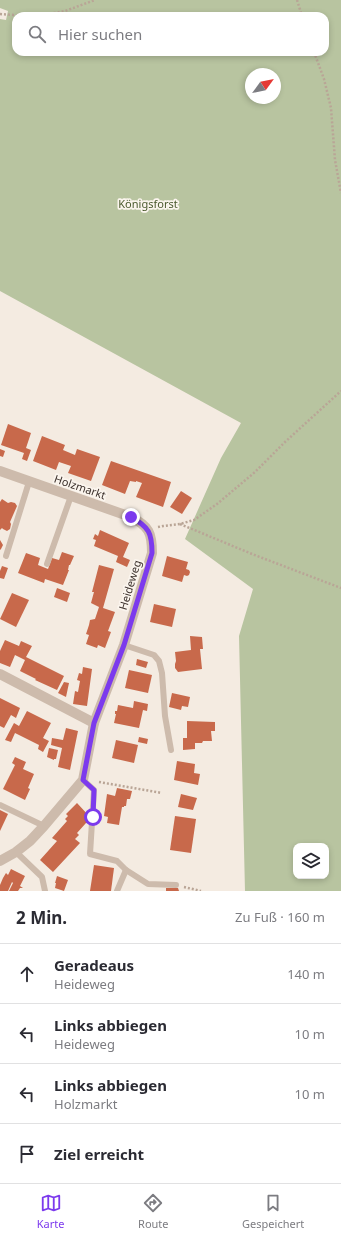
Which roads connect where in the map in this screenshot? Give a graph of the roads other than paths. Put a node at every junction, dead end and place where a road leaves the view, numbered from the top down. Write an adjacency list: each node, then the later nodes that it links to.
1 (0, 471): 2 (street, Holzmarkt)
2 (29, 482): 3 (street, Holzmarkt); 5 (lane)
3 (72, 496): 4 (street, Holzmarkt); 6 (lane)
4 (148, 530): 7 (street, Heideweg)
5 (6, 556)
6 (47, 564)
7 (124, 645): 9 (street, Heideweg); 10 (lane)
8 (0, 674): 9 (street)
9 (94, 723): 11 (street, Heideweg)
10 (171, 750)
11 (83, 780): 13 (street, Heideweg); 16 (lane)
12 (0, 805): 13 (lane)
13 (44, 826): 14 (street, Heideweg)
14 (16, 852): 15 (street, Heideweg); 18 (lane)
15 (0, 861)
16 (126, 870): 17 (lane); 19 (lane)
17 (176, 886)
18 (45, 891)
19 (117, 891)

